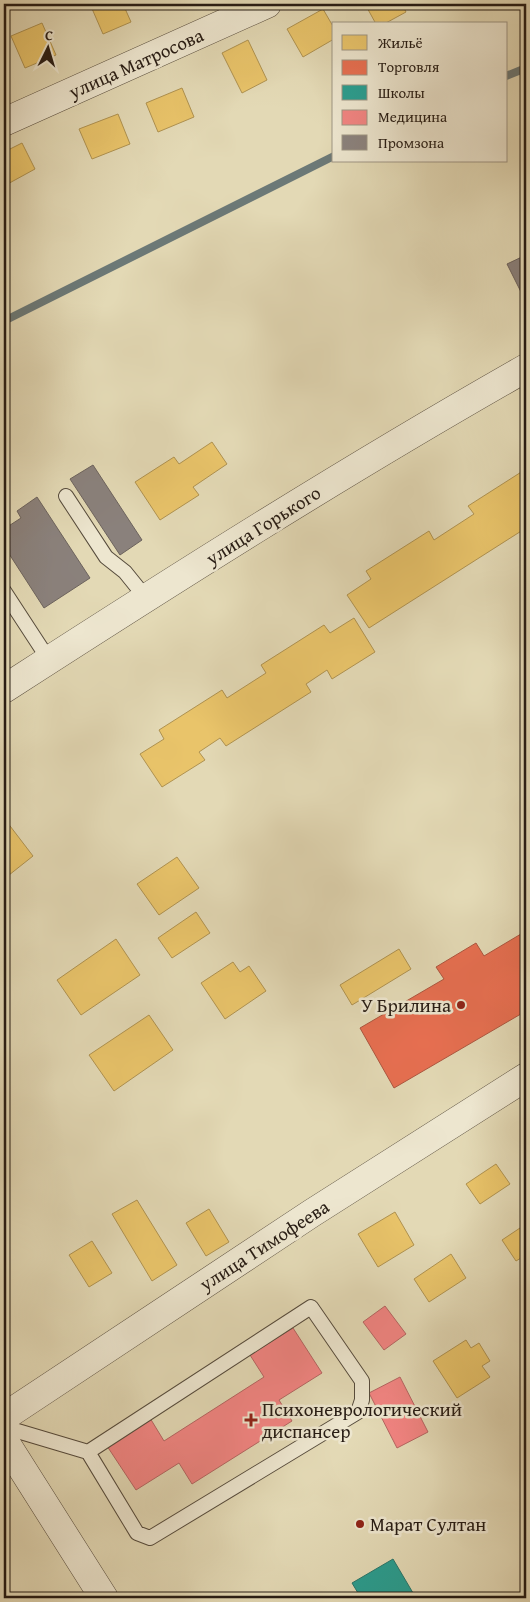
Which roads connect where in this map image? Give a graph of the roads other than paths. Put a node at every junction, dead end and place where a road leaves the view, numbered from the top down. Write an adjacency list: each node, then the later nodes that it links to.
1 (250, 8): 2 (street, улица Матросова)
2 (4, 122)
3 (526, 368): 6 (street, улица Горького)
4 (66, 496): 6 (lane)
5 (4, 591): 7 (lane)
6 (146, 598): 7 (street, улица Горького)
7 (49, 660): 8 (street, улица Горького)
8 (4, 689)
9 (526, 1077): 10 (street, улица Тимофеева)
10 (4, 1417)
11 (4, 1427): 13 (lane)
12 (4, 1440): 14 (street)
13 (88, 1452): 13 (lane)
14 (104, 1598)

